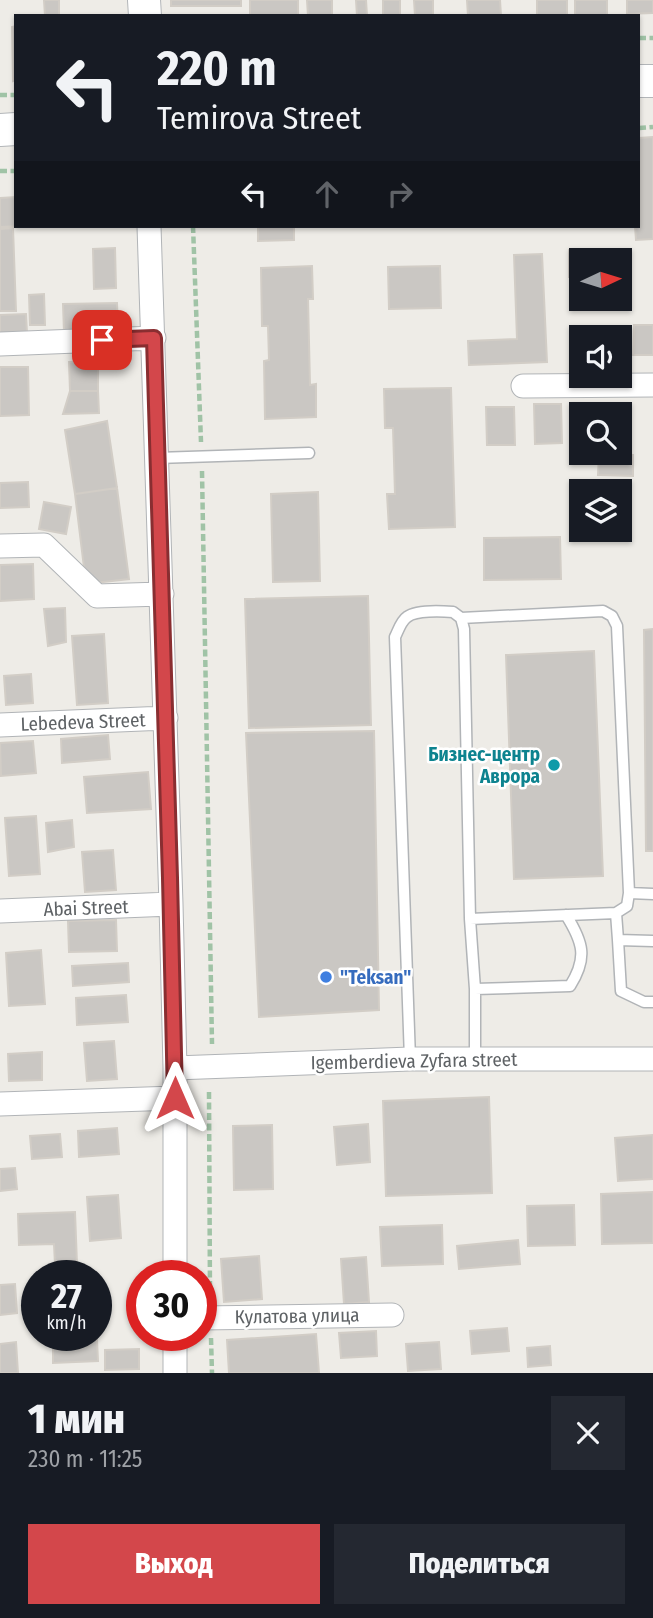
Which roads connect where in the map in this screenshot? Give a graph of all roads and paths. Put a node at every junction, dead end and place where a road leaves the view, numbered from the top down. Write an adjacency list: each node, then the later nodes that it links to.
1 (149, 228): 3 (street)
2 (193, 228): 8 (path)
3 (154, 338): 4 (street); 9 (street)
4 (0, 344)
5 (653, 385): 6 (street)
6 (523, 386)
7 (309, 453): 8 (lane)
8 (202, 457): 9 (lane); 26 (path)
9 (157, 458): 11 (street)
10 (0, 546): 11 (street)
11 (162, 594): 13 (street)
12 (461, 618): 15 (lane); 21 (lane); 27 (lane)
13 (166, 718): 14 (street, Lebedeva Street); 17 (street)
14 (0, 725)
15 (629, 893): 16 (lane); 19 (lane)
16 (653, 894)
17 (171, 904): 18 (street, Abai Street); 30 (street)
18 (0, 911)
19 (616, 913): 20 (lane); 22 (lane)
20 (566, 915): 21 (lane); 24 (lane)
21 (470, 919): 24 (lane)
22 (618, 940): 23 (lane); 25 (lane)
23 (653, 941)
24 (475, 989): 28 (lane)
25 (653, 1002)
26 (212, 1044)
27 (410, 1059): 28 (street, Igemberdieva Zyfara street); 30 (street, Igemberdieva Zyfara street)
28 (475, 1059): 29 (street, Igemberdieva Zyfara street)
29 (653, 1059)
30 (175, 1068): 32 (street)
31 (209, 1092): 35 (path)
32 (175, 1098): 33 (street); 34 (street)
33 (0, 1104)
34 (175, 1260)
35 (207, 1260)
36 (392, 1315): 37 (street, Кулатова улица)
37 (217, 1318)
38 (175, 1351): 40 (street)
39 (210, 1351): 41 (path)
40 (175, 1373)
41 (212, 1373)

